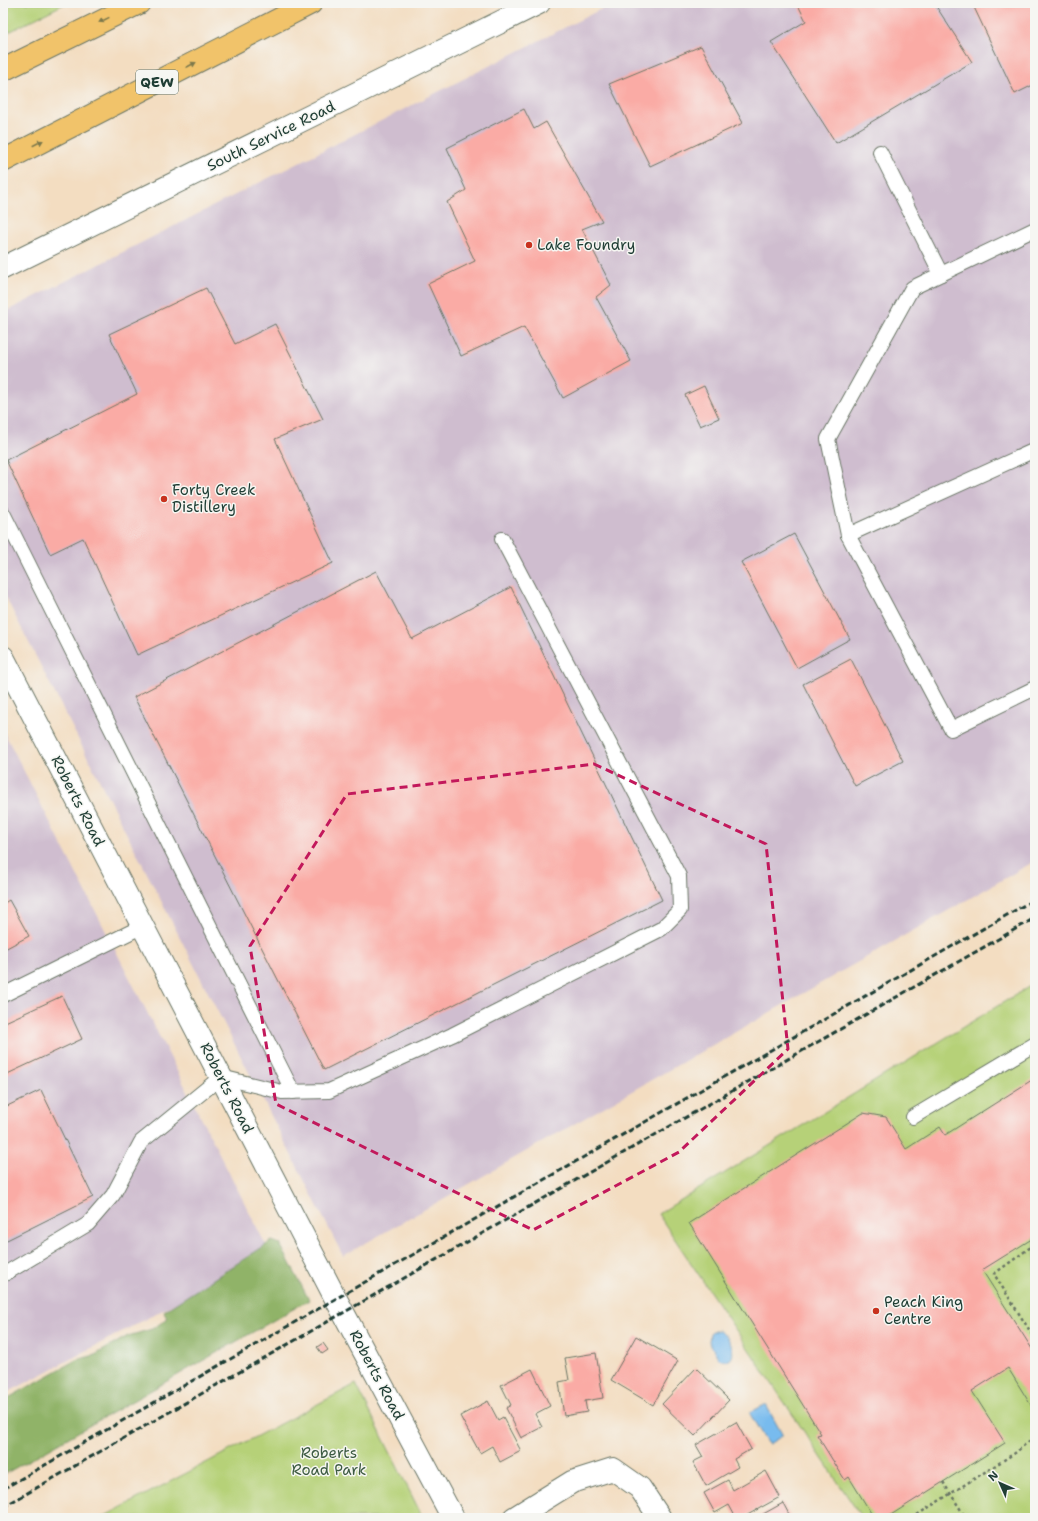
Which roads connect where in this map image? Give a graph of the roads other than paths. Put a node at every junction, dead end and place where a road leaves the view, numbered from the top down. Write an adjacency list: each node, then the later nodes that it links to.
1 (139, 3): 4 (highway, one-way to 4)
2 (311, 3): 6 (highway, QEW, one-way to 2)
3 (539, 3): 8 (street, South Service Road)
4 (3, 70)
5 (880, 152): 9 (lane)
6 (3, 161)
7 (1035, 229): 9 (lane)
8 (3, 268)
9 (941, 274): 12 (lane)
10 (1035, 450): 12 (lane)
11 (3, 513): 20 (lane)
12 (848, 535): 15 (lane)
13 (502, 539): 20 (lane)
14 (3, 657): 16 (street, Roberts Road)
15 (1035, 688)
16 (143, 926): 17 (lane); 19 (street, Roberts Road)
17 (3, 995)
18 (1035, 1044): 21 (lane)
19 (221, 1077): 20 (lane); 22 (lane); 23 (street, Roberts Road)
20 (293, 1092)
21 (913, 1117)
22 (3, 1275)
23 (454, 1518)
24 (514, 1518): 25 (street)
25 (660, 1518)

